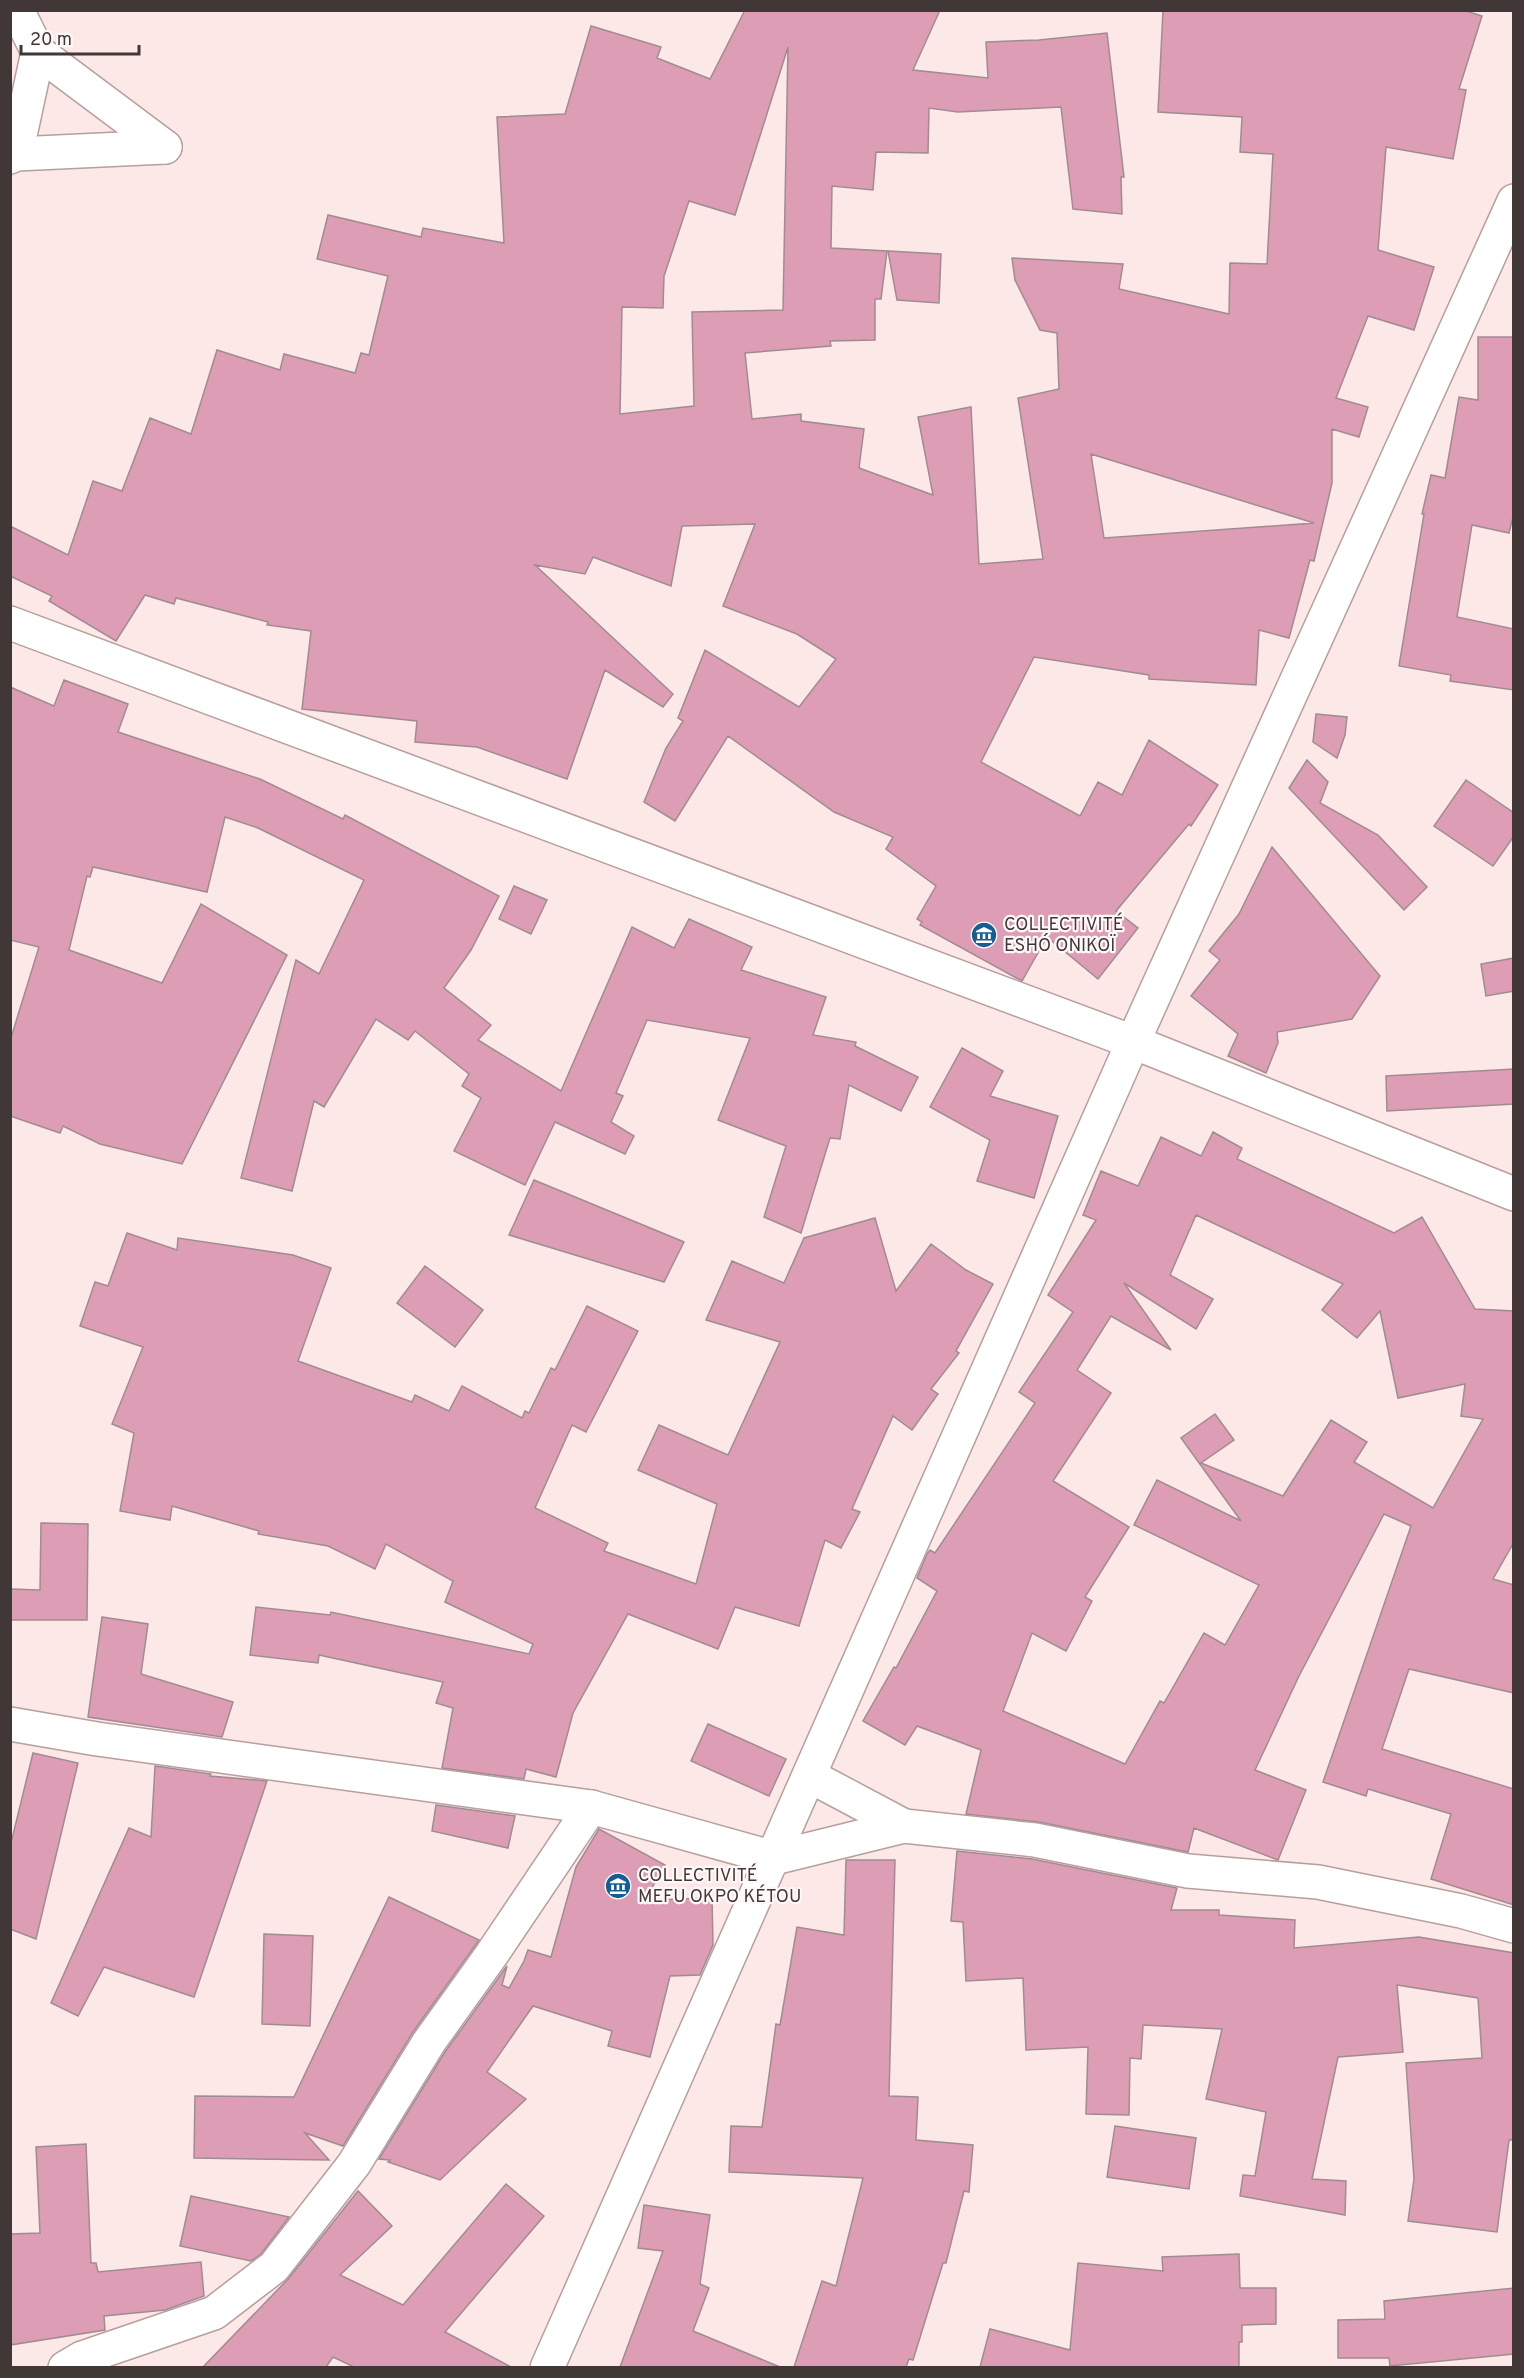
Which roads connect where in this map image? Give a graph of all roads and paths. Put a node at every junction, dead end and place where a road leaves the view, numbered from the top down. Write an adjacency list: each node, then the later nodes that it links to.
1 (17, 10): 2 (street)
2 (38, 52): 3 (street); 3 (street)
3 (13, 155)
4 (1514, 201): 6 (street)
5 (10, 623): 6 (street)
6 (1133, 1042): 7 (street); 9 (street)
7 (1514, 1194)
8 (10, 1724): 10 (street)
9 (810, 1776): 11 (street); 12 (street)
10 (591, 1807): 12 (street); 14 (street)
11 (904, 1826): 12 (street); 13 (street)
12 (774, 1858): 15 (street)
13 (1514, 1926)
14 (65, 2367)
15 (547, 2367)

